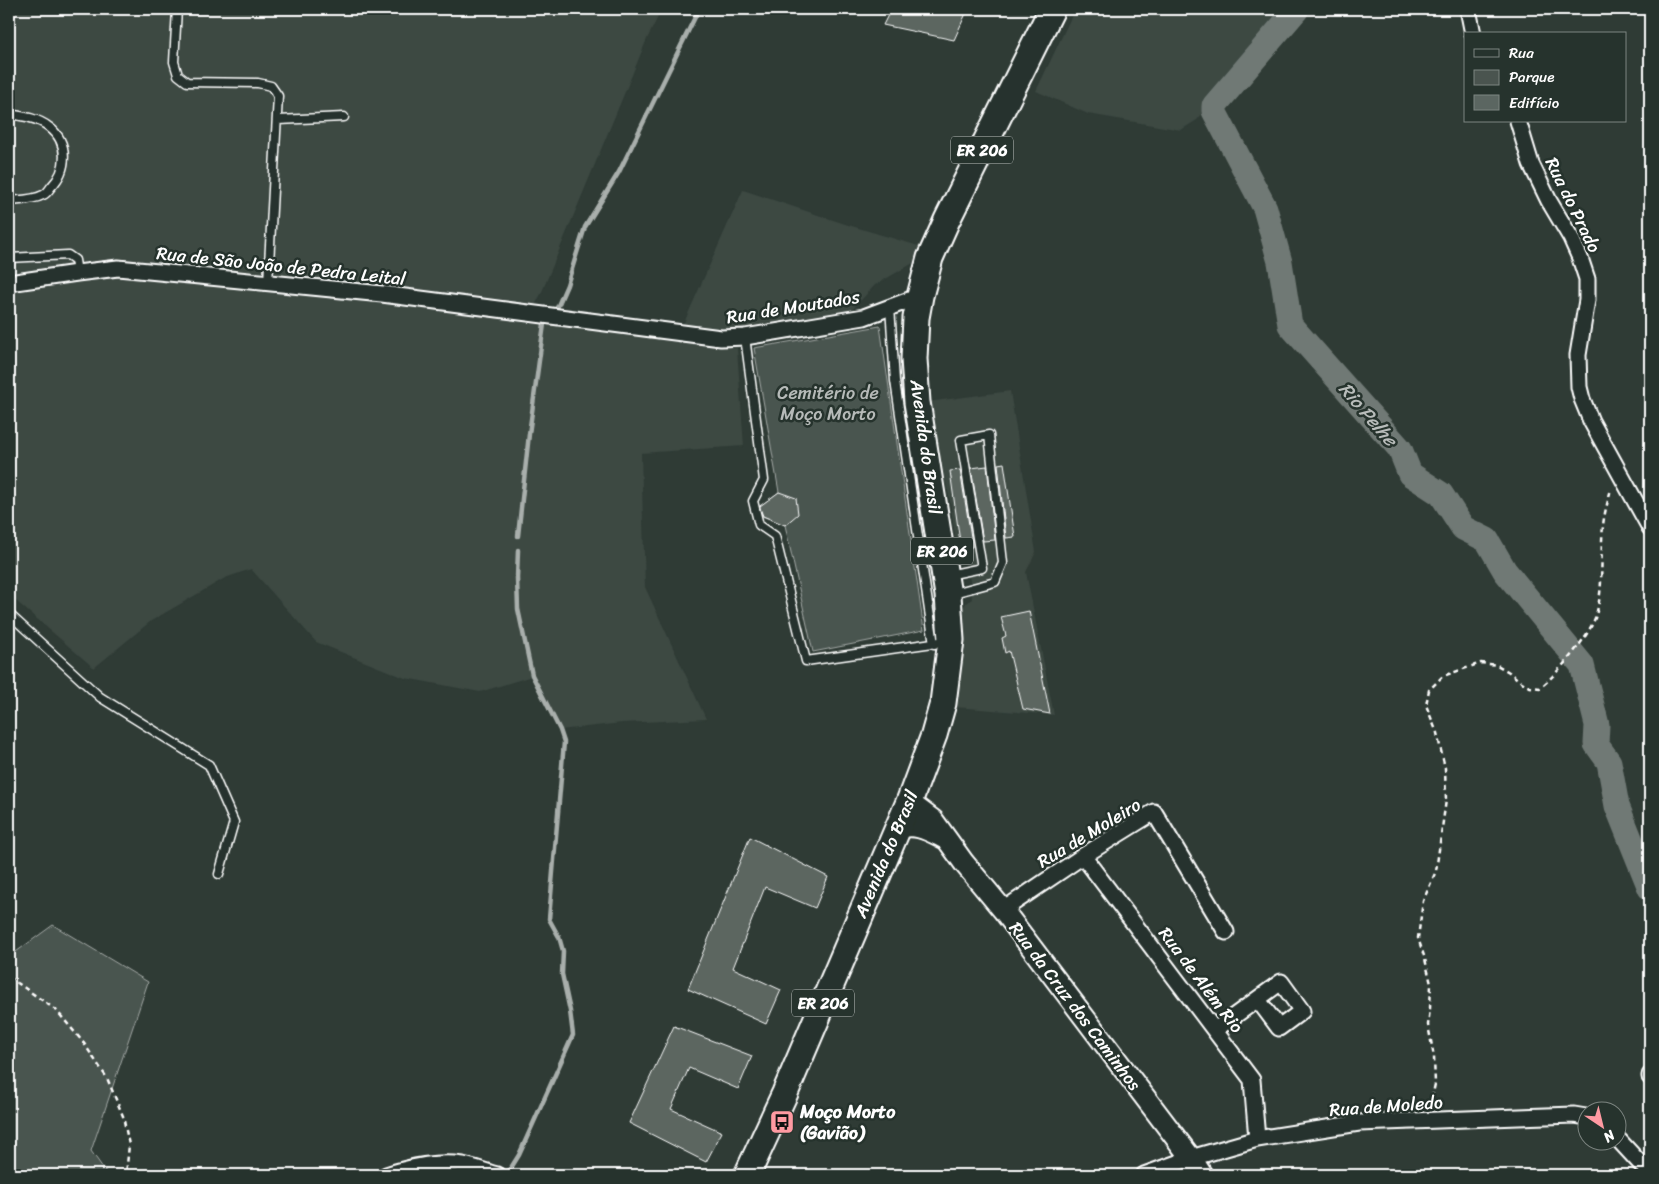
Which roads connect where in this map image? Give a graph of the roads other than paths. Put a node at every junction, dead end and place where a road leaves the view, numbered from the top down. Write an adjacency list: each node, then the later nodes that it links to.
1 (177, 9): 7 (lane)
2 (1052, 9): 14 (main road, Avenida do Brasil / ER 206)
3 (1468, 9): 4 (street)
4 (1473, 32)
5 (9, 114): 9 (lane)
6 (344, 117): 7 (lane)
7 (278, 120): 13 (lane)
8 (1518, 122): 18 (street, Rua do Prado)
9 (9, 201)
10 (9, 258): 11 (lane)
11 (77, 273): 12 (street, Rua de São João de Pedra Leital); 13 (street, Rua de São João de Pedra Leital)
12 (9, 283)
13 (268, 283): 16 (street, Rua de São João de Pedra Leital)
14 (920, 296): 15 (street, Rua de Moutados); 19 (main road, Avenida do Brasil / ER 206)
15 (890, 307): 17 (street, Rua de Moutados); 21 (lane)
16 (550, 316): 17 (street, Rua de Moutados)
17 (745, 337): 21 (lane)
18 (1650, 528)
19 (947, 585): 19 (lane); 21 (main road, Avenida do Brasil / ER 206)
20 (9, 614): 26 (lane)
21 (942, 642): 22 (main road, Avenida do Brasil / ER 206)
22 (909, 802): 23 (main road, Avenida do Brasil / ER 206); 24 (street, Rua da Cruz dos Caminhos)
23 (897, 829): 24 (street, Rua da Cruz dos Caminhos); 38 (main road, Avenida do Brasil / ER 206)
24 (945, 838): 27 (street, Rua da Cruz dos Caminhos)
25 (1083, 856): 27 (street, Rua de Moleiro); 28 (street, Rua de Moleiro); 30 (street, Rua de Além Rio)
26 (219, 874)
27 (1003, 910): 34 (street, Rua da Cruz dos Caminhos)
28 (1226, 932)
29 (1258, 1000): 30 (street)
30 (1215, 1030): 32 (street, Rua de Além Rio)
31 (1576, 1115): 32 (street, Rua de Moledo)
32 (1257, 1139): 34 (street, Rua de Moledo)
33 (1626, 1146): 35 (street)
34 (1191, 1158): 39 (street, Rua de Moledo); 40 (street, Rua da Cruz dos Caminhos)
35 (1648, 1166)
36 (386, 1175): 37 (street)
37 (497, 1175)
38 (747, 1175)
39 (1144, 1175)
40 (1202, 1175)

